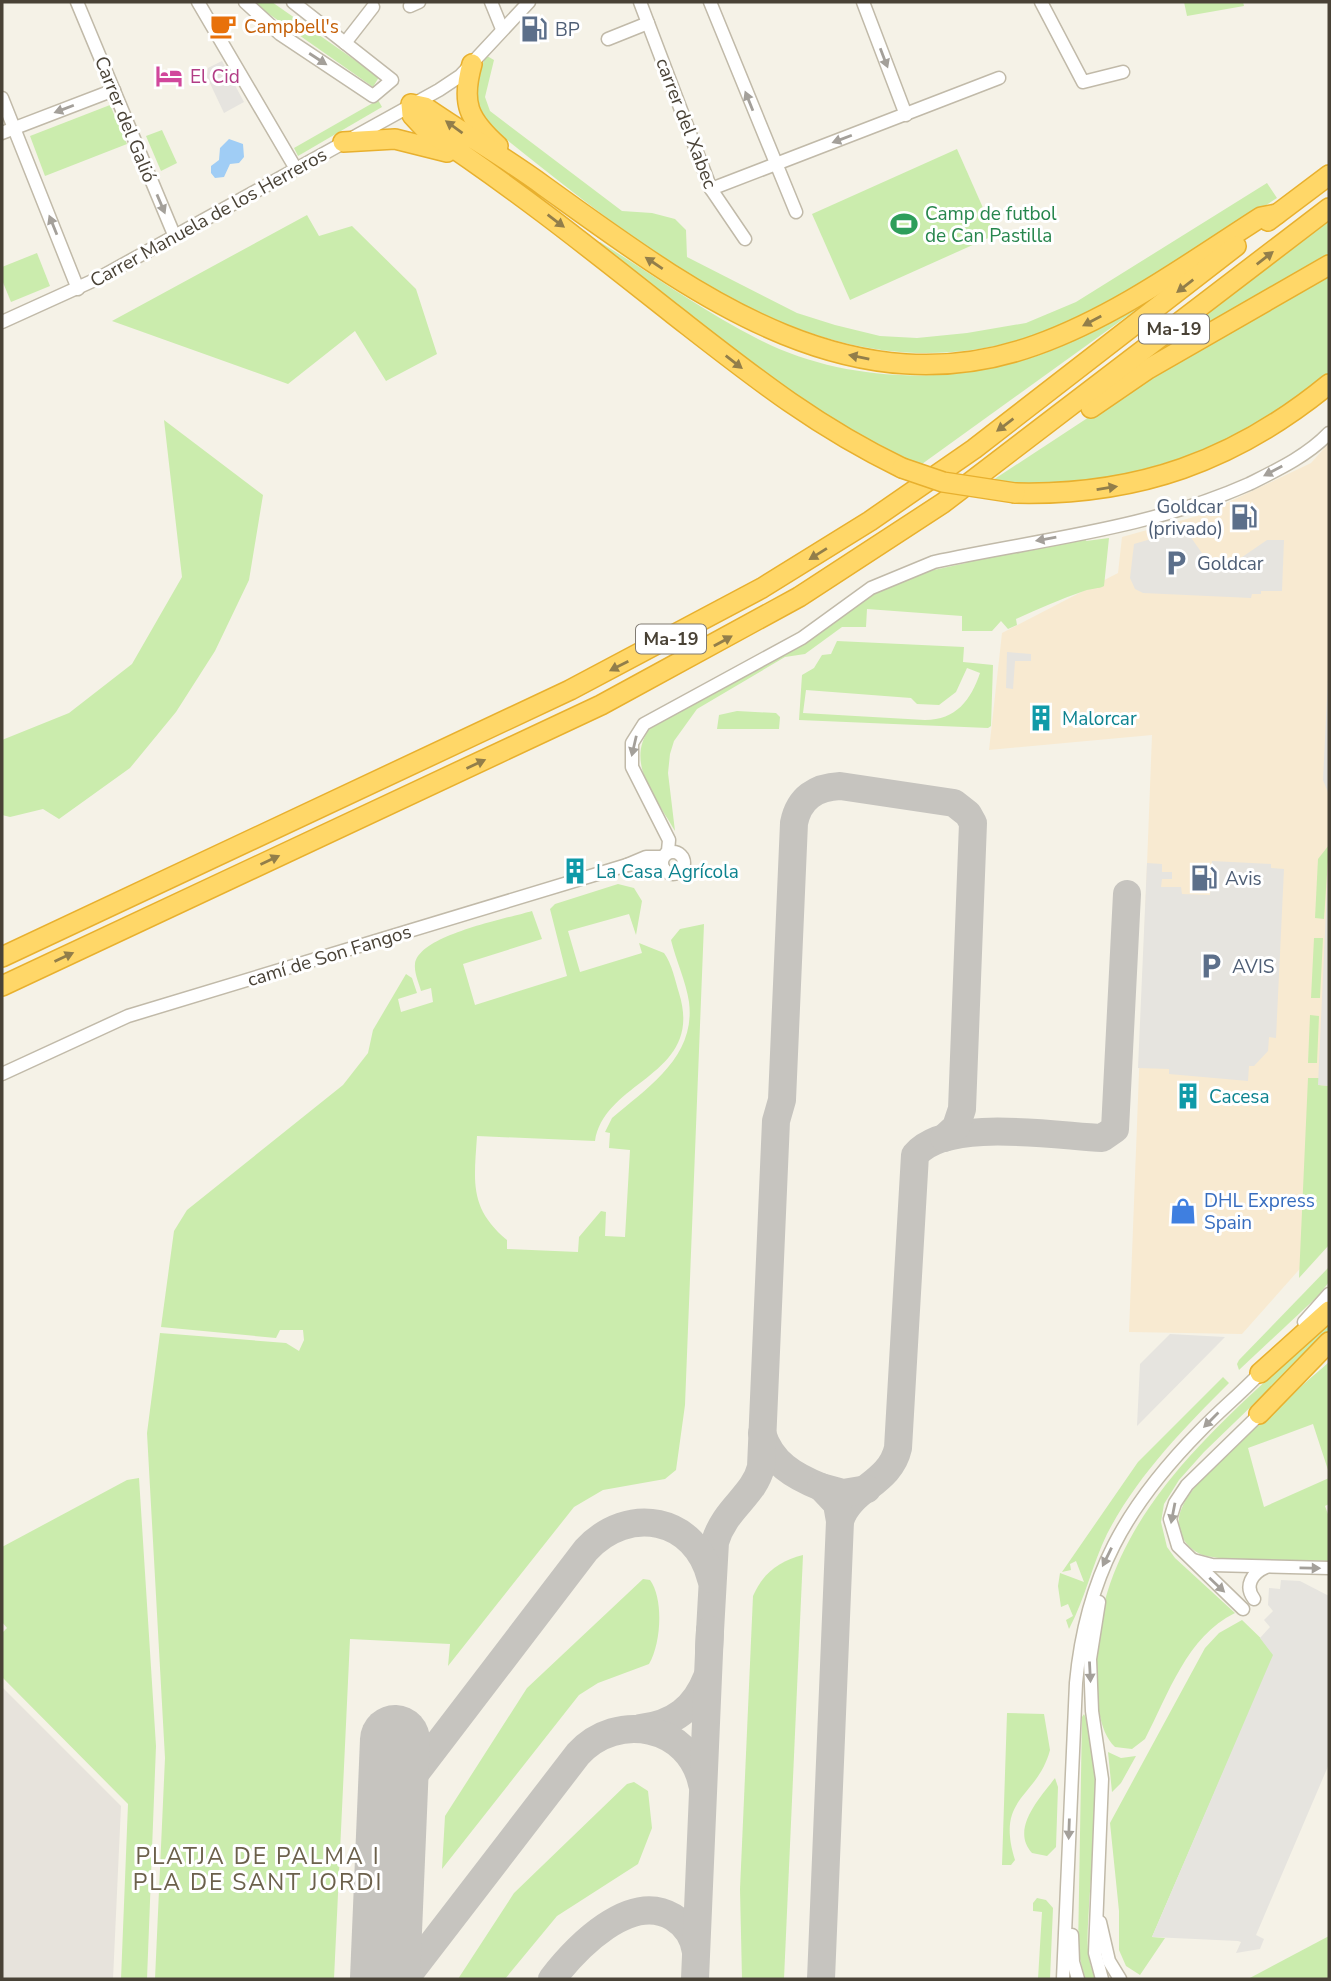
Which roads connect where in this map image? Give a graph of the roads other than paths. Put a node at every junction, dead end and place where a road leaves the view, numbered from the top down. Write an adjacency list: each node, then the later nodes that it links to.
1 (77, 2): 19 (street, Carrer del Galió)
2 (245, 2): 15 (street, one-way to 15)
3 (293, 2): 15 (street)
4 (491, 2): 13 (street)
5 (529, 2): 13 (street, Carrer Manuela de los Herreros)
6 (640, 2): 12 (street, carrer del Xabec)
7 (710, 2): 25 (street, one-way to 7)
8 (863, 2): 22 (street, one-way to 22)
9 (1041, 2): 17 (street)
10 (202, 3): 26 (street)
11 (373, 7): 15 (street)
12 (648, 23): 14 (street); 30 (street, carrer del Xabec)
13 (502, 29): 16 (street, Carrer Manuela de los Herreros)
14 (608, 39)
15 (345, 43)
16 (472, 64): 21 (street, Carrer Manuela de los Herreros); 28 (highway)
17 (1124, 72)
18 (999, 78): 22 (street)
19 (114, 90): 23 (street, one-way to 23); 34 (street, Carrer del Galió, one-way to 34)
20 (2, 98): 23 (street)
21 (411, 104): 24 (street, Carrer Manuela de los Herreros); 28 (highway, one-way to 21); 29 (highway)
22 (906, 115): 25 (street, one-way to 25)
23 (8, 131): 37 (street, one-way to 23)
24 (343, 142): 26 (street, Carrer Manuela de los Herreros); 29 (highway)
25 (774, 165): 30 (street); 32 (street)
26 (296, 169): 34 (street, Carrer Manuela de los Herreros)
27 (1329, 175): 33 (highway, Ma-19)
28 (532, 177): 33 (highway, one-way to 28)
29 (500, 181): 39 (highway, one-way to 39, bridge)
30 (711, 189): 35 (street, carrer del Xabec)
31 (1329, 208): 41 (highway, Ma-19, one-way to 31)
32 (796, 212)
33 (1277, 214): 45 (highway, Ma-19, one-way to 45)
34 (175, 237): 37 (street, Carrer Manuela de los Herreros)
35 (745, 239)
36 (1329, 265): 41 (highway)
37 (78, 289): 38 (street, Carrer Manuela de los Herreros)
38 (2, 322)
39 (1329, 384)
40 (1329, 433): 42 (street, one-way to 42)
41 (1017, 449): 46 (highway, Ma-19, one-way to 41)
42 (665, 855): 43 (street); 44 (street); 44 (street)
43 (627, 865): 44 (street, camí de Son Fangos); 47 (street, camí de Son Fangos)
44 (664, 869)
45 (2, 957)
46 (2, 986)
47 (2, 1074)
48 (1329, 1294): 52 (street)
49 (1329, 1311): 52 (highway)
50 (1329, 1342): 53 (highway)
51 (1329, 1353): 53 (street)
52 (1260, 1373): 57 (street, one-way to 57)
53 (1259, 1414): 54 (street, one-way to 54)
54 (1193, 1559): 55 (street); 59 (street, one-way to 59)
55 (1266, 1567): 56 (street, one-way to 56); 58 (street)
56 (1329, 1568)
57 (1096, 1581): 60 (street, one-way to 60); 61 (street, one-way to 61)
58 (1254, 1599)
59 (1243, 1609)
60 (1068, 1871): 62 (street); 63 (street)
61 (1097, 1911): 64 (street); 65 (street)
62 (1063, 1979)
63 (1078, 1979)
64 (1102, 1979)
65 (1119, 1979)

